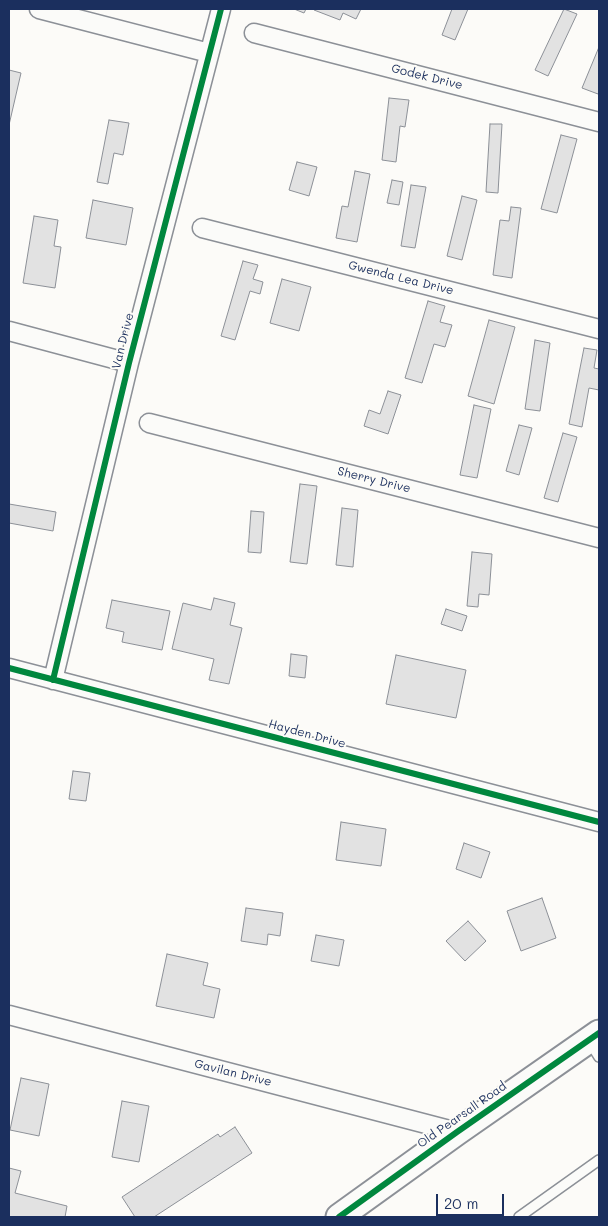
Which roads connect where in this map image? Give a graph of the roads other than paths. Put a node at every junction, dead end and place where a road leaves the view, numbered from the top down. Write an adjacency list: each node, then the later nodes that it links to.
1 (38, 9): 4 (street)
2 (221, 9): 4 (street, Van Drive)
3 (254, 33): 5 (street, Godek Drive)
4 (209, 53): 9 (street, Van Drive)
5 (599, 122)
6 (202, 228): 7 (street, Gwenda Lea Drive)
7 (599, 329)
8 (9, 331): 9 (street)
9 (129, 363): 13 (street, Van Drive)
10 (149, 423): 11 (street, Sherry Drive)
11 (599, 538)
12 (9, 668): 13 (street, Hayden Drive)
13 (53, 680): 14 (street, Hayden Drive)
14 (599, 822)
15 (9, 1016): 17 (street, Gavilan Drive)
16 (596, 1044): 17 (main road, Old Pearsall Road)
17 (457, 1132): 19 (main road, Old Pearsall Road)
18 (599, 1160): 20 (lane)
19 (339, 1217)
20 (519, 1217)

